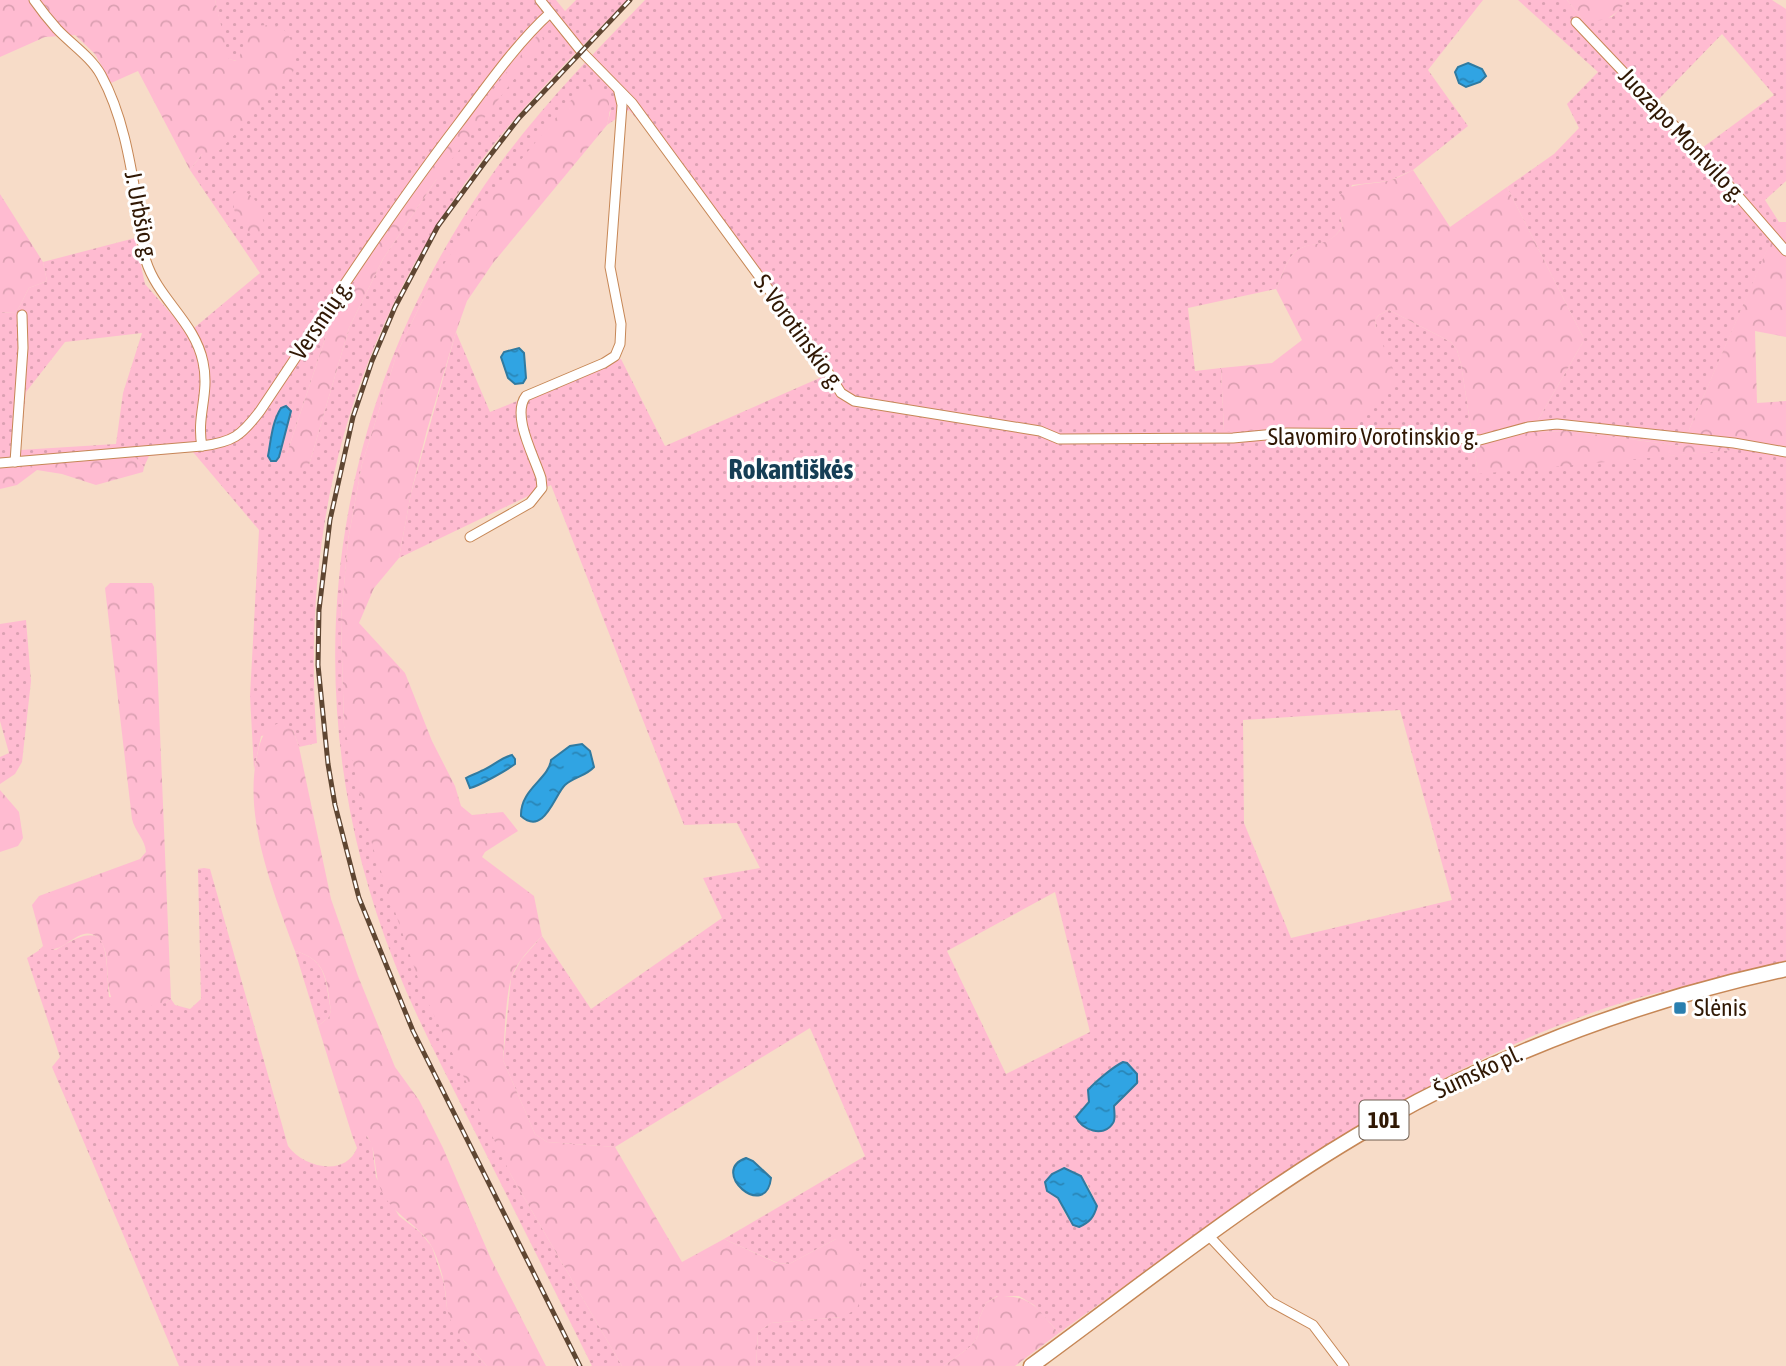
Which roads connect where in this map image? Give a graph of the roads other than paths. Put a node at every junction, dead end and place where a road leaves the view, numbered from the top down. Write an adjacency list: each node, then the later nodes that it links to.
1 (34, 0): 9 (street, J. Urbšio g.)
2 (540, 0): 3 (street, S. Vorotinskio g.)
3 (550, 13): 5 (street, S. Vorotinskio g.); 9 (street, Versmių g.)
4 (1576, 22): 6 (street, Juozapo Montvilo g.)
5 (619, 90): 8 (street, S. Vorotinskio g.); 13 (street)
6 (1786, 251)
7 (22, 315): 11 (street)
8 (1208, 438): 10 (street, Slavomiro Vorotinskio g.)
9 (202, 446): 11 (street, Versmių g.)
10 (1786, 452)
11 (15, 462): 12 (street, Versmių g.)
12 (0, 463)
13 (470, 537)
14 (1786, 970): 15 (main road, Šumsko pl. / 101)
15 (1209, 1236): 16 (main road, Šumsko pl. / 101); 17 (street)
16 (1031, 1366)
17 (1344, 1366)

